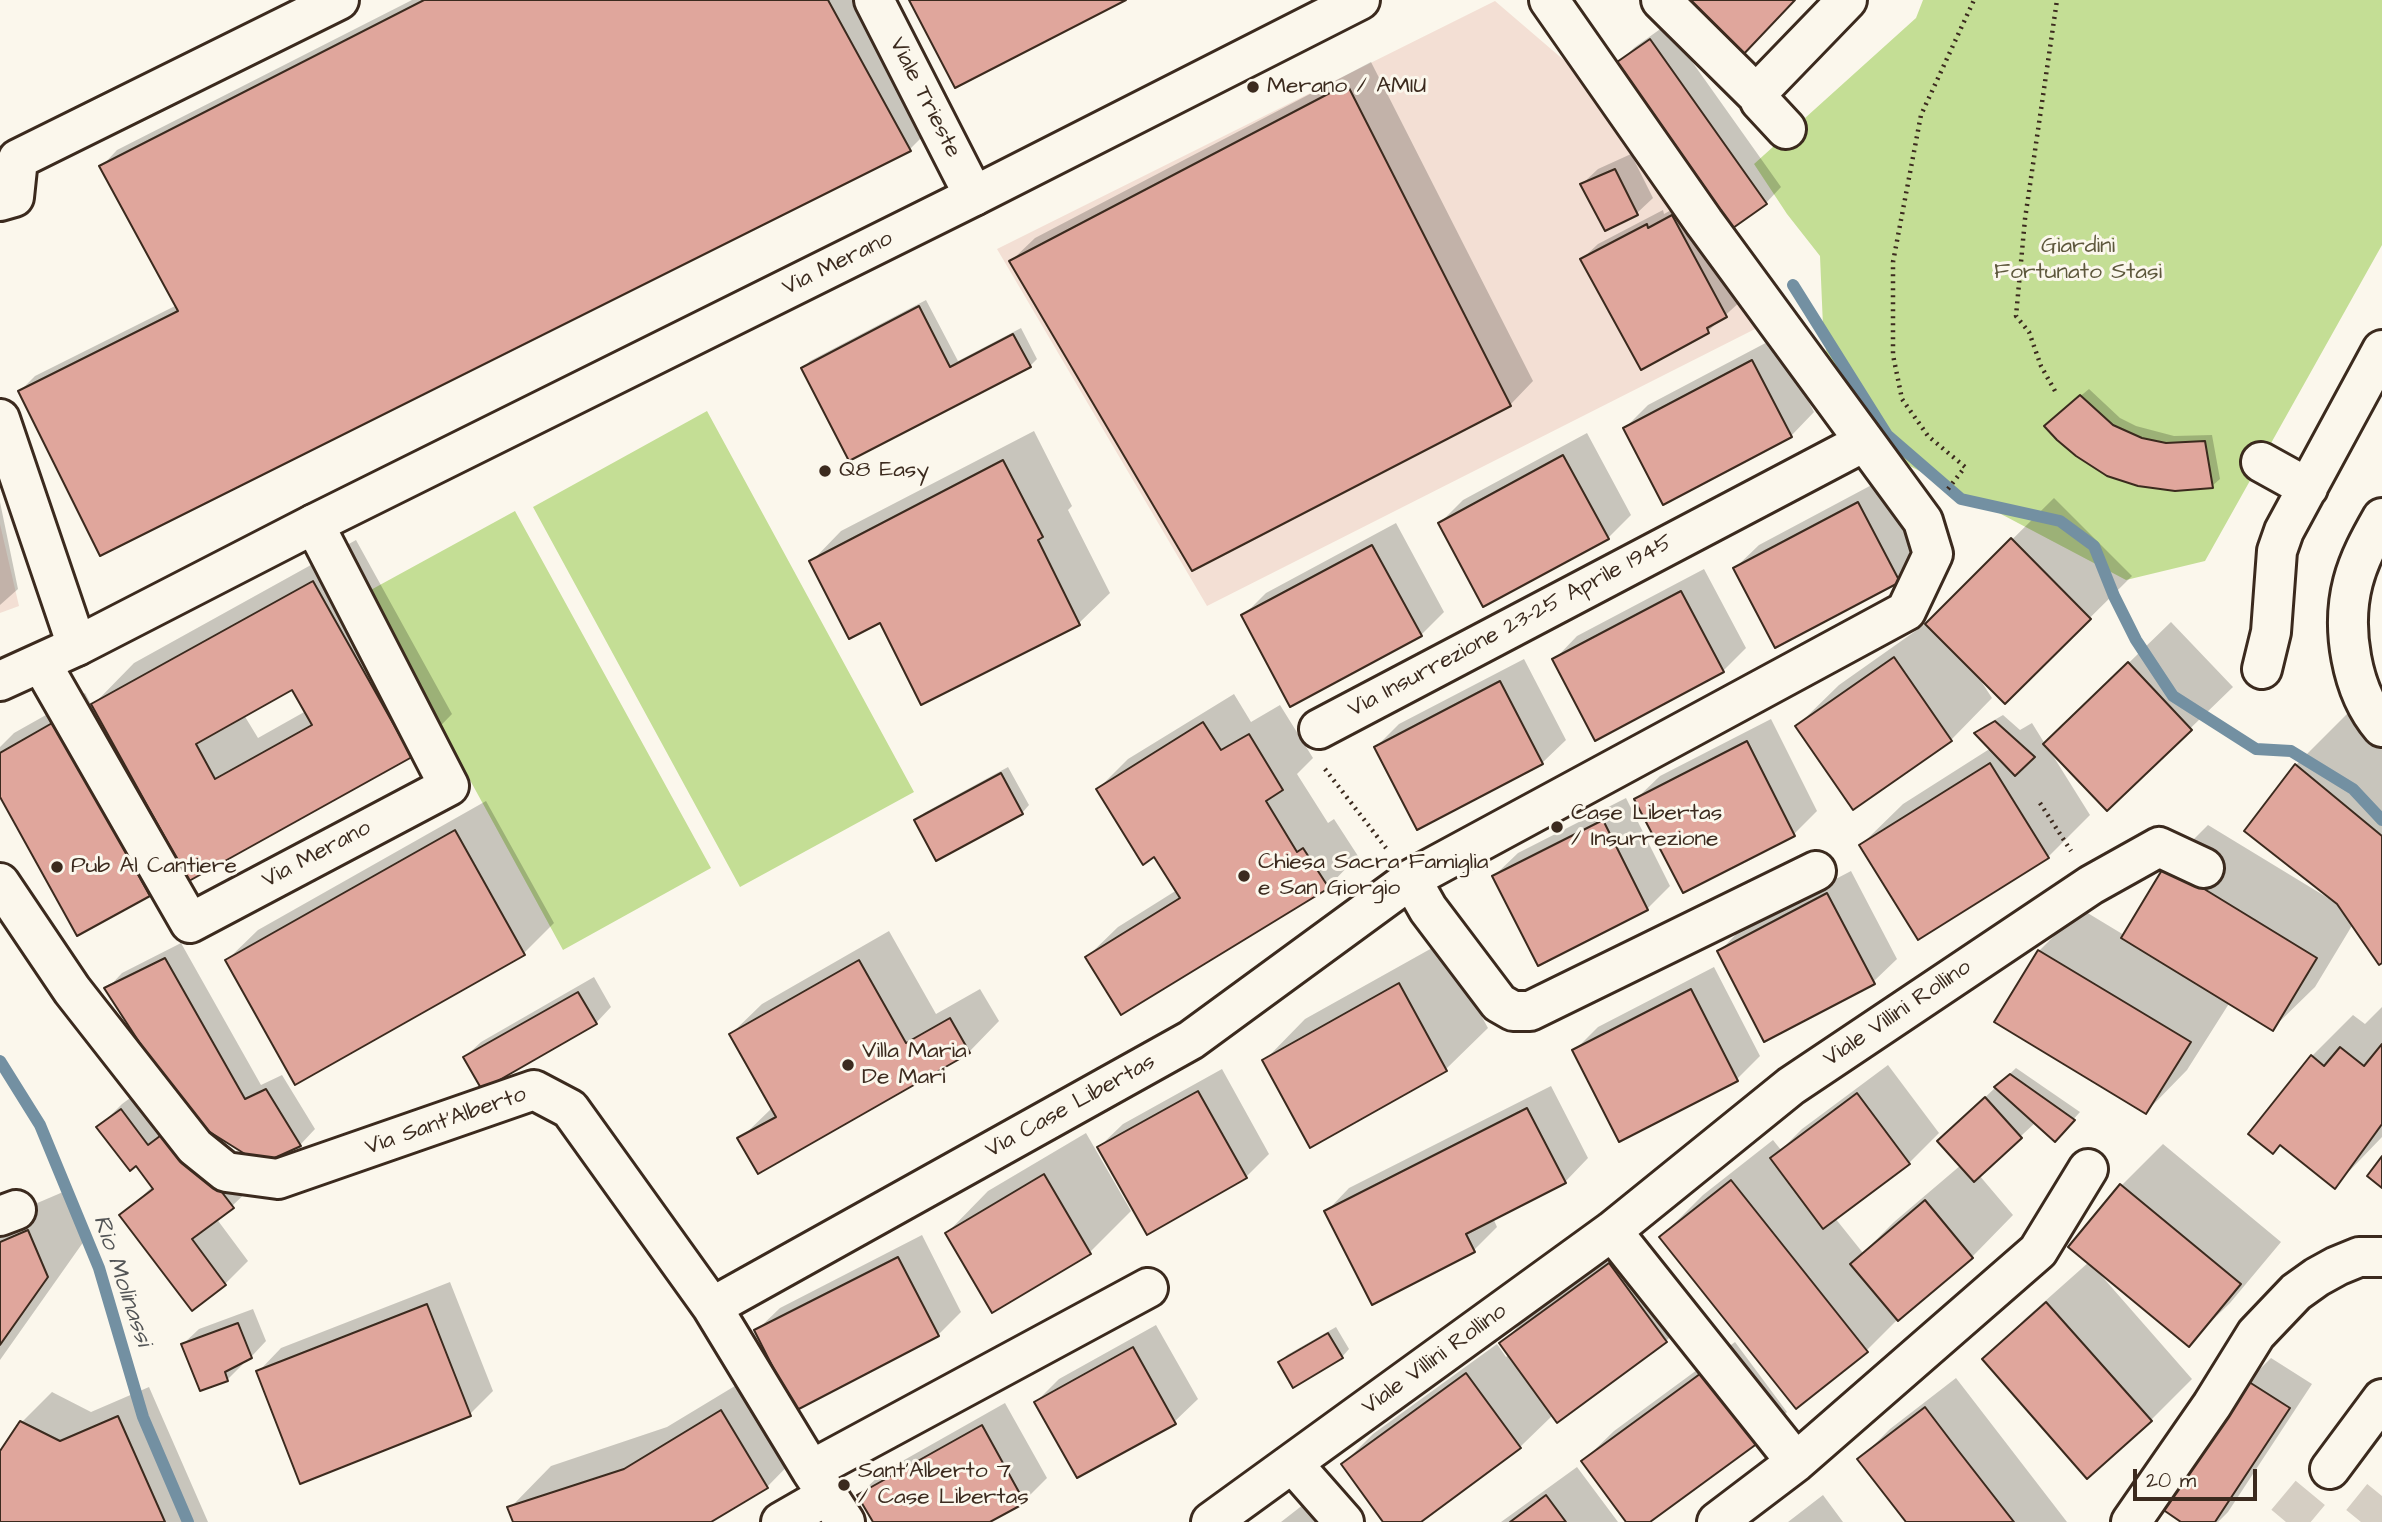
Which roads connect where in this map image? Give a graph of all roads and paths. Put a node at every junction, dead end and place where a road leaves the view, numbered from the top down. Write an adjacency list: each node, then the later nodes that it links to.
1 (339, 0): 12 (main road)
2 (874, 0): 11 (main road, Viale Trieste)
3 (1360, 0): 11 (main road, Via Merano)
4 (1549, 0): 16 (main road)
5 (1661, 0): 9 (main road)
6 (1847, 0): 9 (main road)
7 (1973, 0): 20 (path)
8 (2057, 0): 14 (path)
9 (1758, 96): 10 (main road)
10 (1786, 129)
11 (974, 196): 21 (main road, Via Merano)
12 (0, 201)
13 (2382, 350): 18 (main road)
14 (2055, 391)
15 (0, 419): 22 (main road)
16 (1864, 442): 20 (main road); 27 (main road, Via Insurrezione 23-25 Aprile 1945)
17 (2261, 462): 18 (main road)
18 (2308, 488): 24 (main road)
19 (2382, 518): 26 (main road)
20 (1923, 521): 31 (main road)
21 (314, 524): 22 (main road, Via Merano); 23 (main road, Via Merano)
22 (77, 646): 23 (main road, Via Merano)
23 (41, 663): 25 (main road, Via Merano)
24 (2262, 669)
25 (0, 681)
26 (2382, 727)
27 (1319, 729): 31 (path)
28 (2040, 803): 33 (path)
29 (2204, 868): 33 (main road, Viale Villini Rollino)
30 (1816, 871): 31 (main road)
31 (1411, 879): 38 (main road, Via Case Libertas)
32 (0, 883): 38 (main road, Via Sant'Alberto)
33 (2091, 885): 35 (main road, Viale Villini Rollino)
34 (2088, 1169): 40 (main road)
35 (1612, 1231): 40 (main road); 41 (main road, Viale Villini Rollino)
36 (2382, 1257): 48 (main road)
37 (1148, 1288): 43 (main road)
38 (712, 1307): 43 (main road, Via Sant'Alberto)
39 (2382, 1399): 42 (main road)
40 (1796, 1462): 47 (main road)
41 (1293, 1464): 45 (main road, Viale Villini Rollino); 46 (main road)
42 (2330, 1469)
43 (828, 1496): 44 (main road)
44 (781, 1522)
45 (1210, 1522)
46 (1344, 1522)
47 (1717, 1522)
48 (2131, 1522)

